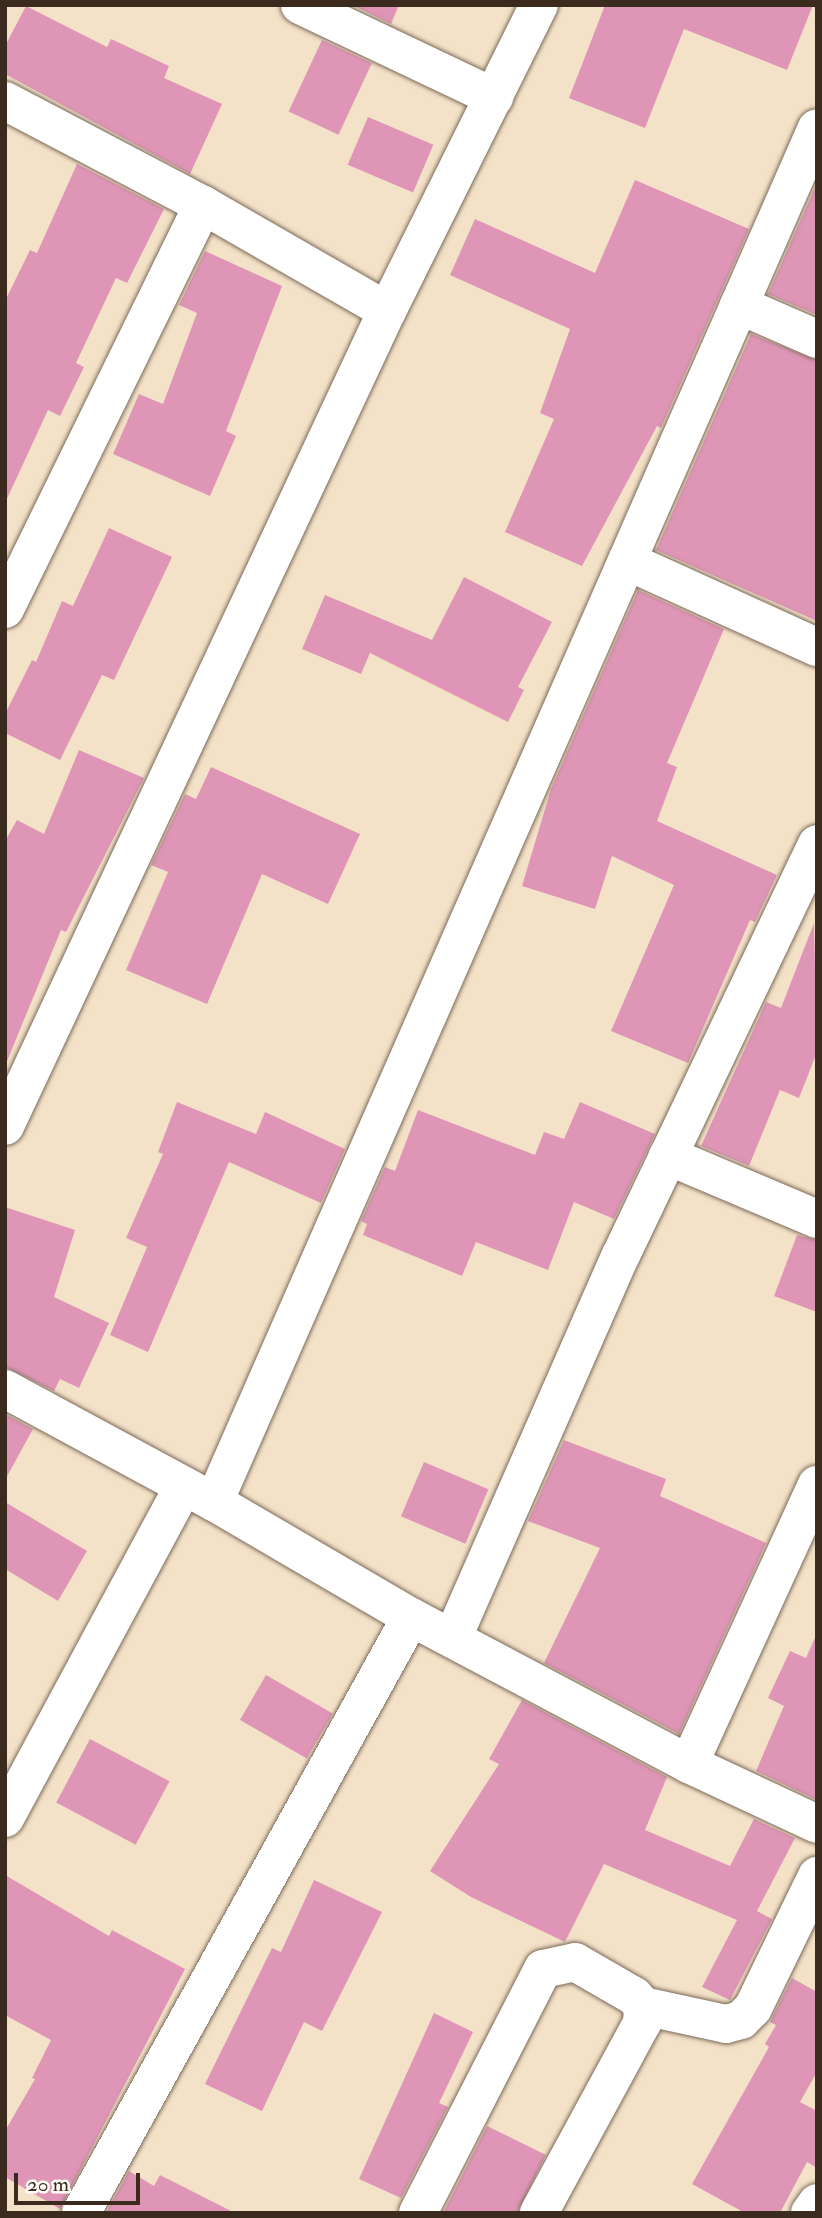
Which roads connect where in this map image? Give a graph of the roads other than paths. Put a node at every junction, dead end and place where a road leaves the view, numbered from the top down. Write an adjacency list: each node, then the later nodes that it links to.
1 (300, 5): 3 (street)
2 (539, 5): 3 (street)
3 (494, 97): 8 (street)
4 (5, 101): 6 (street)
5 (817, 128): 7 (street)
6 (203, 205): 8 (street); 11 (street)
7 (739, 305): 9 (street); 10 (street)
8 (387, 311): 14 (street)
9 (817, 339)
10 (626, 561): 12 (street); 19 (street)
11 (5, 609)
12 (817, 647)
13 (817, 844): 15 (street)
14 (5, 1126)
15 (668, 1156): 16 (street); 21 (street)
16 (817, 1219)
17 (5, 1389): 19 (street)
18 (817, 1485): 22 (street)
19 (199, 1494): 20 (street); 23 (street)
20 (411, 1618): 21 (street); 28 (street)
21 (453, 1637): 22 (street)
22 (689, 1764): 24 (street)
23 (5, 1818)
24 (817, 1824)
25 (817, 1876): 26 (street)
26 (643, 2006): 29 (street); 30 (street)
27 (817, 2203): 31 (street)
28 (81, 2213)
29 (418, 2213)
30 (540, 2213)
31 (810, 2213)

